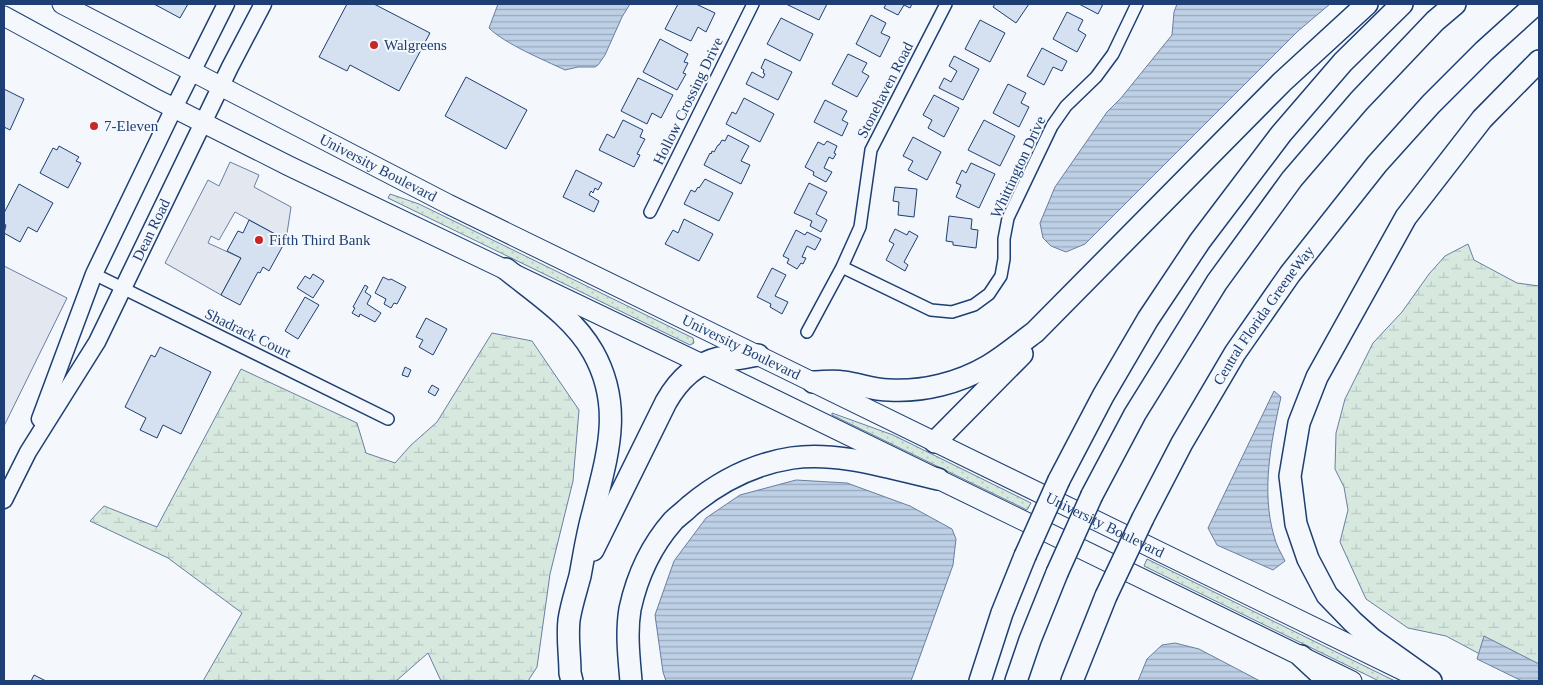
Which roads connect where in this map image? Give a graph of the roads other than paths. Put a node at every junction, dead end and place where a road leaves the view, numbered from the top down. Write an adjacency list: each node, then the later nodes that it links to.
1 (62, 4): 13 (main road, University Boulevard)
2 (226, 4): 13 (main road, Dean Road)
3 (263, 4): 14 (main road, Dean Road)
4 (753, 4): 17 (street, Hollow Crossing Drive)
5 (946, 4): 18 (street, Stonehaven Road)
6 (1137, 4): 18 (street, Whittington Drive)
7 (1367, 4): 23 (highway)
8 (1402, 4): 33 (highway, bridge)
9 (1455, 4): 39 (highway, bridge)
10 (1536, 4): 40 (highway, Central Florida GreeneWay, bridge)
11 (4, 16): 15 (main road)
12 (1539, 61): 44 (highway)
13 (192, 72): 14 (main road, University Boulevard); 15 (main road, Dean Road)
14 (221, 87): 16 (main road, Dean Road); 24 (main road, University Boulevard)
15 (174, 108): 16 (main road); 20 (main road, Dean Road)
16 (204, 122): 19 (main road); 21 (main road, Dean Road)
17 (650, 212)
18 (842, 267): 22 (street, Stonehaven Road)
19 (506, 270): 25 (main road); 32 (highway)
20 (94, 274): 21 (street, Shadrack Court); 29 (main road, Dean Road)
21 (123, 288): 27 (street, Shadrack Court); 29 (main road, Dean Road)
22 (807, 332)
23 (1035, 332): 26 (highway); 28 (highway)
24 (758, 355): 25 (highway); 26 (main road, University Boulevard)
25 (702, 364): 30 (main road); 32 (highway)
26 (813, 382): 28 (main road, University Boulevard)
27 (388, 419)
28 (935, 442): 43 (main road, University Boulevard)
29 (28, 452): 31 (main road, Dean Road)
30 (938, 479): 34 (main road); 36 (highway)
31 (4, 500)
32 (580, 577): 35 (highway)
33 (989, 649): 37 (highway); 38 (highway)
34 (1301, 656): 41 (highway); 42 (main road)
35 (572, 681)
36 (631, 681)
37 (975, 681)
38 (980, 681)
39 (1016, 681)
40 (1072, 681)
41 (1328, 681)
42 (1352, 681)
43 (1424, 681)
44 (1431, 681)

